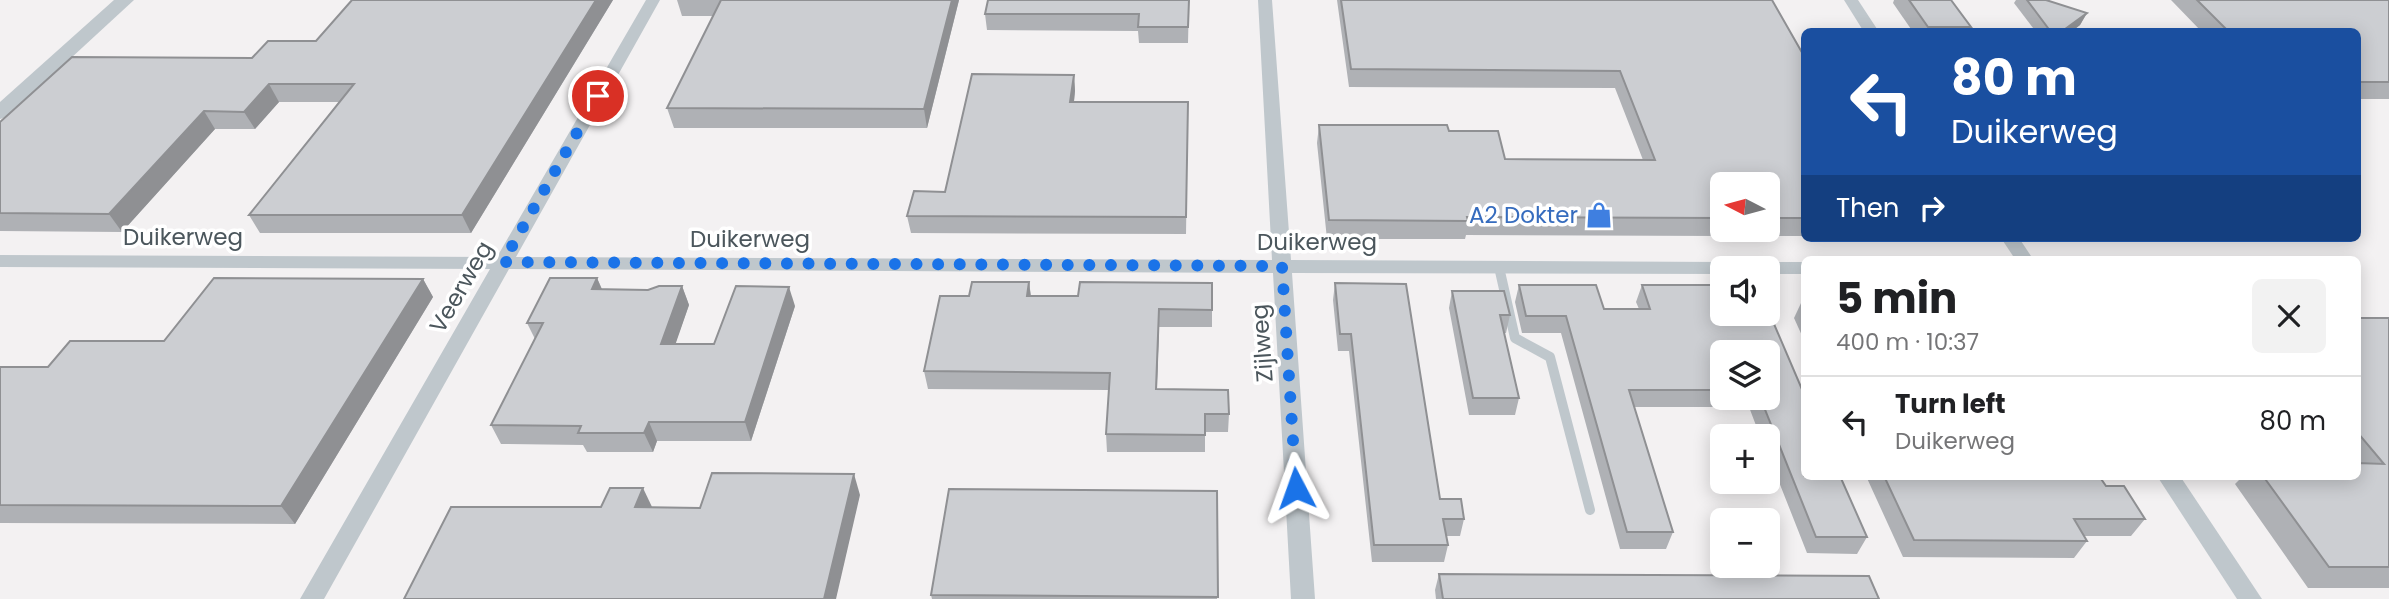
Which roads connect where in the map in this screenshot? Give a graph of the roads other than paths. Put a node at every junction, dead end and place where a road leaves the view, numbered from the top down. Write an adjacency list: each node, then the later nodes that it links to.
1 (125, 0): 6 (street)
2 (653, 0): 8 (street, Veerweg)
3 (1265, 0): 9 (street, Zijlweg)
4 (1851, 0): 5 (street)
5 (1869, 28)
6 (0, 113)
7 (0, 261): 8 (street, Duikerweg)
8 (503, 262): 9 (street, Duikerweg); 16 (street, Veerweg)
9 (1282, 266): 10 (street, Duikerweg); 17 (street, Zijlweg)
10 (1499, 267): 11 (street, Duikerweg); 15 (lane)
11 (1710, 268)
12 (1780, 268): 13 (street)
13 (1801, 268)
14 (2171, 480): 18 (street)
15 (1590, 510)
16 (313, 599)
17 (1303, 599)
18 (2250, 599)

